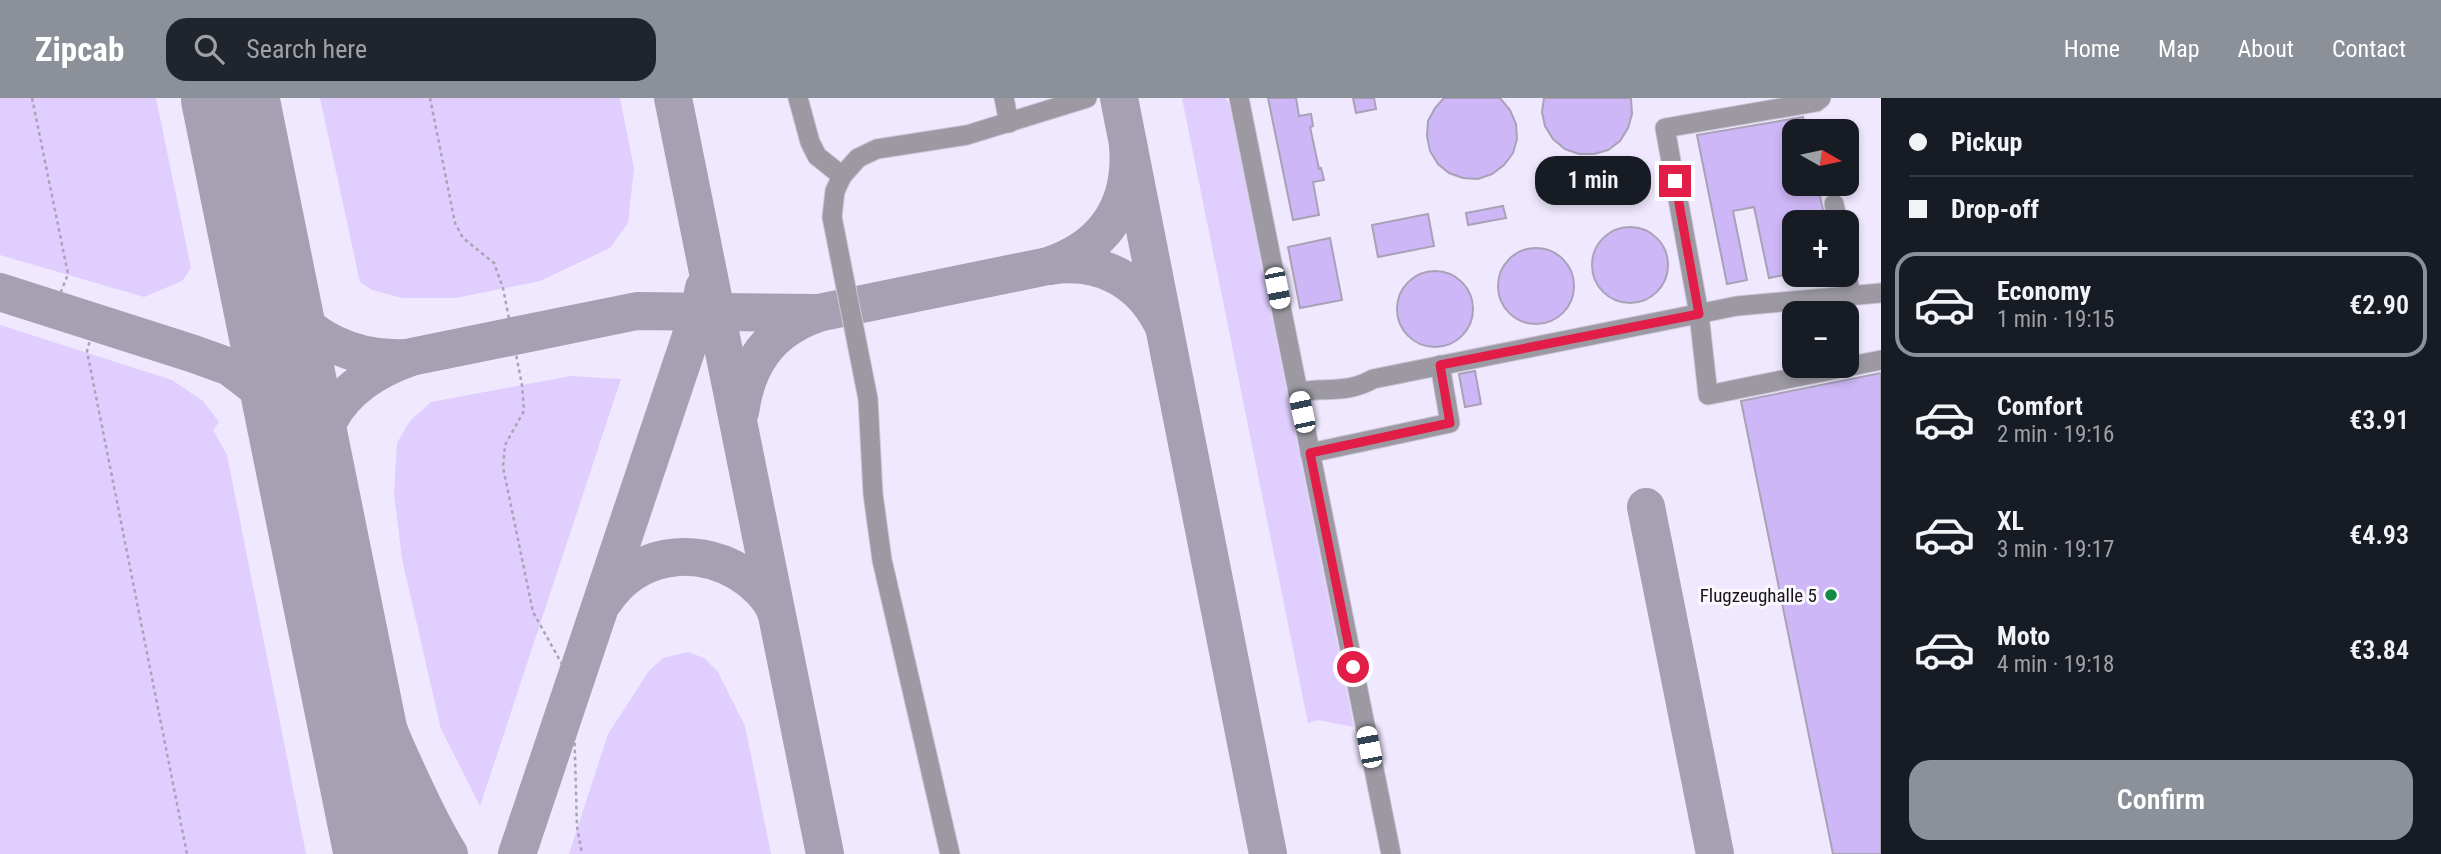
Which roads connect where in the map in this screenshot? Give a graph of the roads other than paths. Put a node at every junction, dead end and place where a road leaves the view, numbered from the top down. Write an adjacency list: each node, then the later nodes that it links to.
1 (799, 98): 7 (lane)
2 (1004, 98): 6 (lane)
3 (1087, 98): 6 (lane)
4 (1239, 98): 14 (lane)
5 (1821, 98): 11 (lane)
6 (1009, 123): 7 (lane)
7 (842, 176): 16 (lane)
8 (1849, 287): 10 (lane)
9 (1881, 293): 10 (lane)
10 (1851, 296): 11 (lane)
11 (1699, 314): 12 (lane); 13 (lane)
12 (1881, 360)
13 (1440, 365): 14 (lane); 15 (lane)
14 (1298, 392): 15 (lane)
15 (1310, 453): 17 (lane)
16 (950, 854)
17 (1391, 854)

